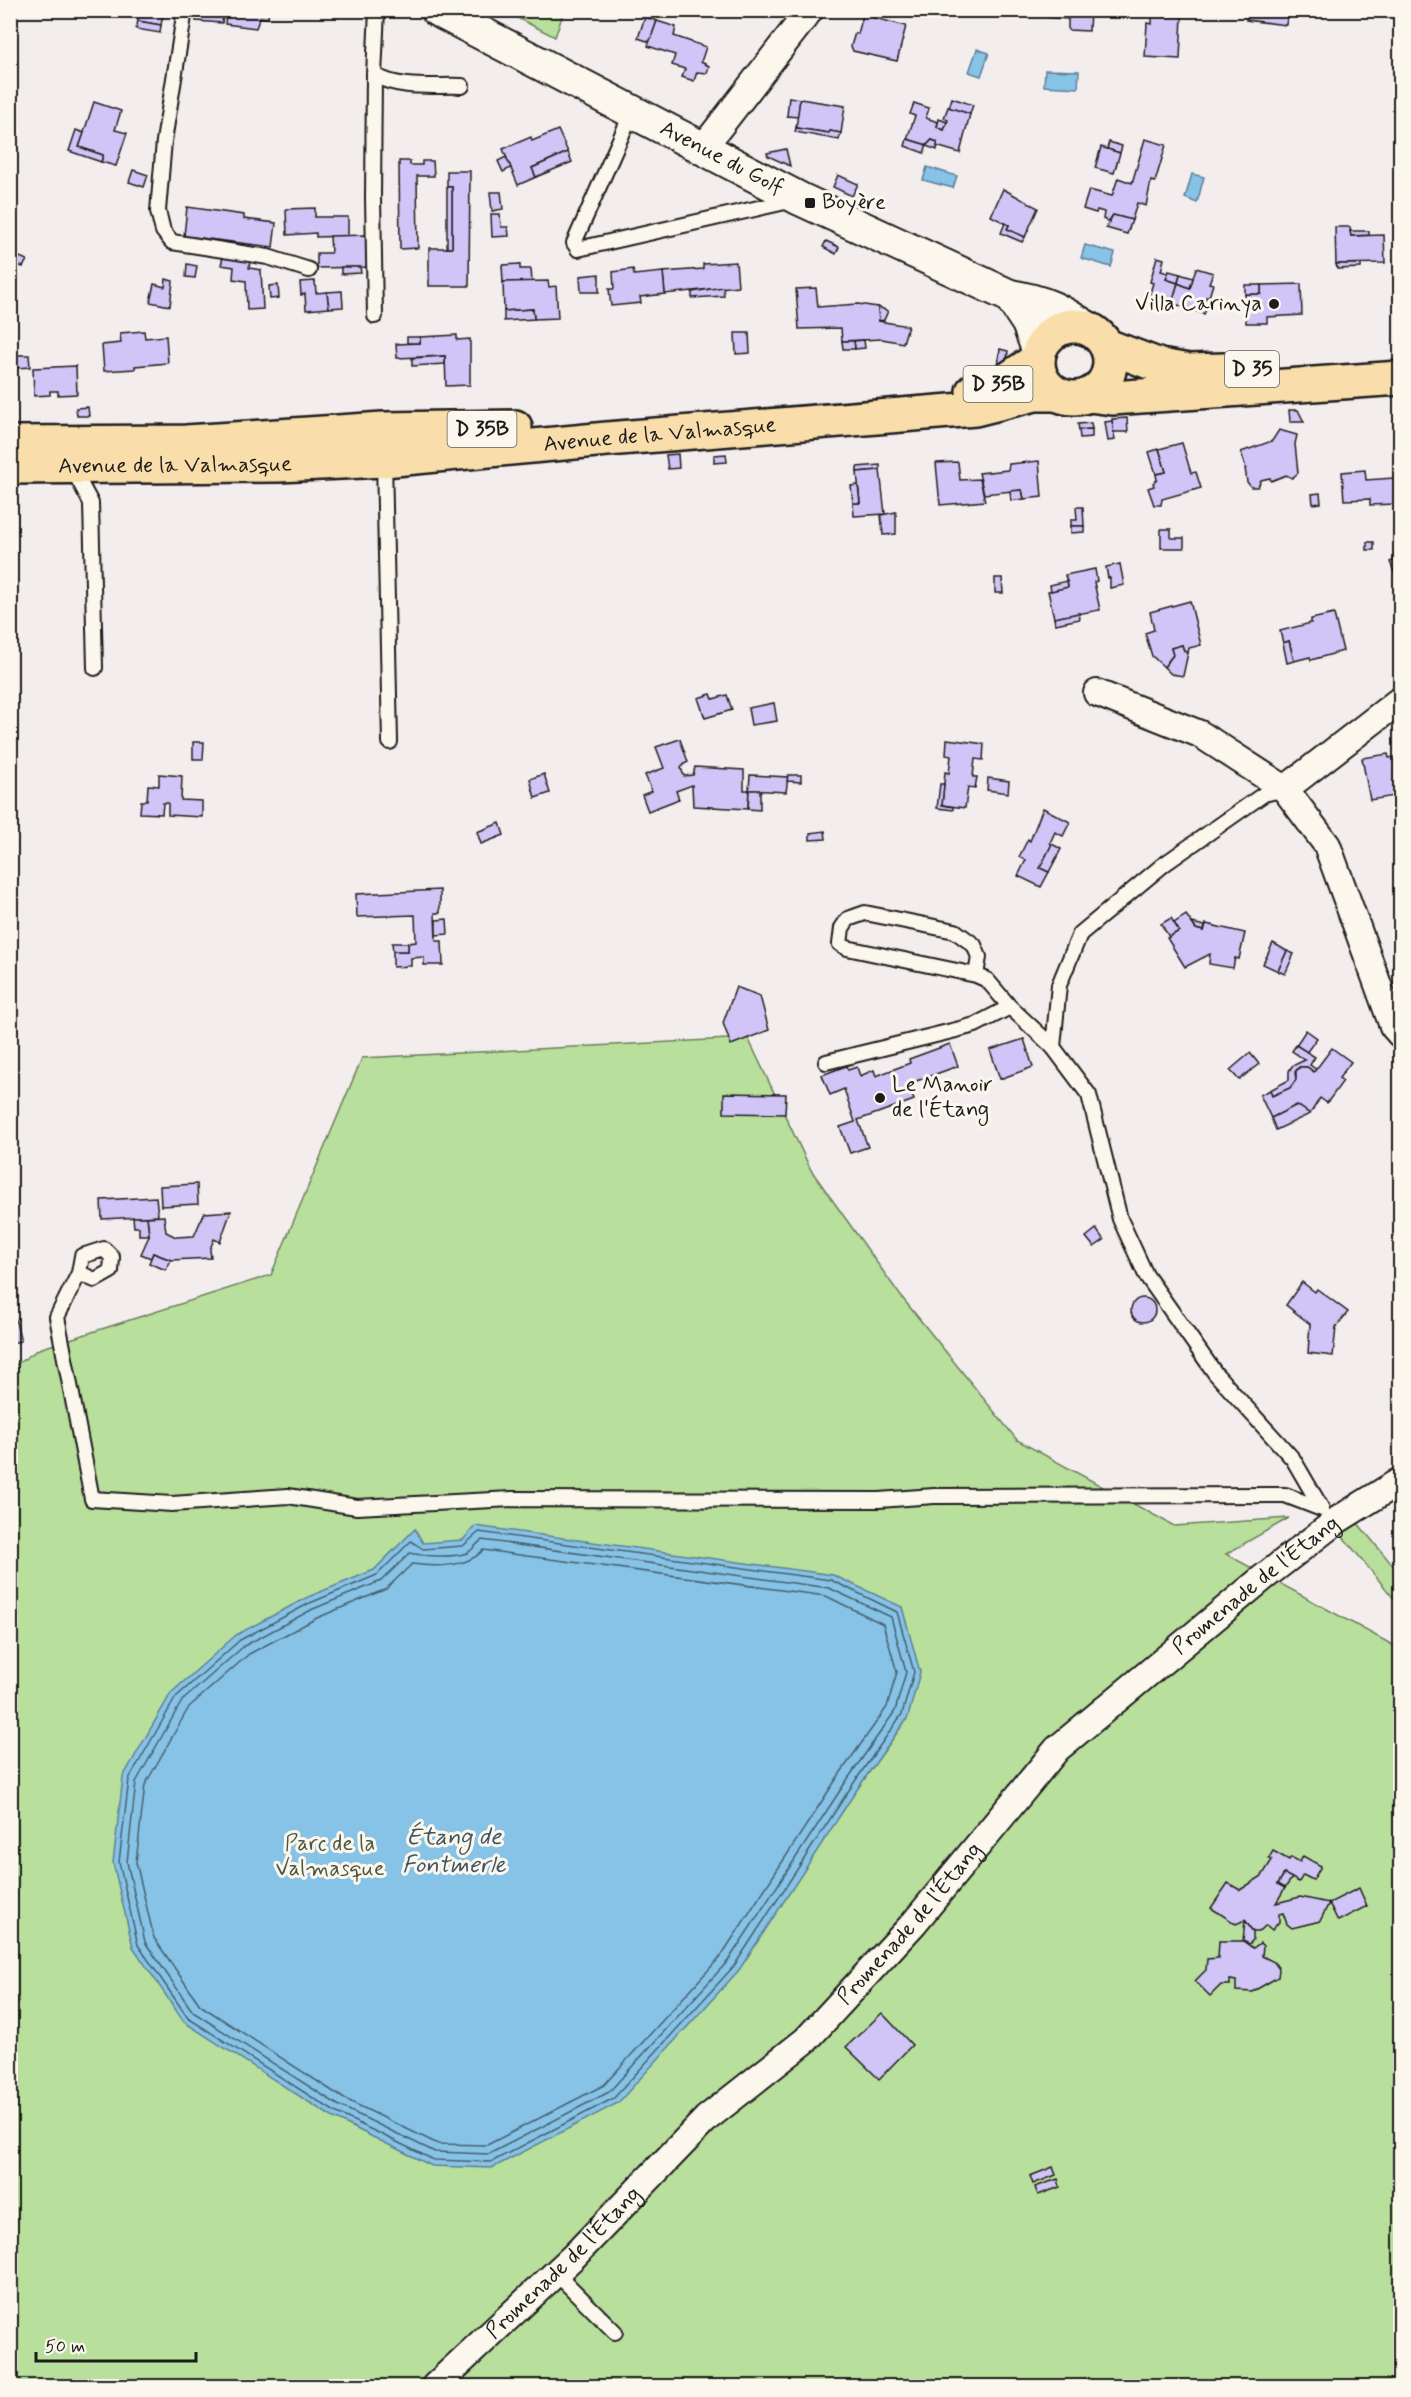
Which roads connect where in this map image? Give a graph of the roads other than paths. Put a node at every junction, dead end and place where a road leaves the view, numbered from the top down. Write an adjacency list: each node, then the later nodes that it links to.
1 (185, 10): 10 (lane)
2 (377, 10): 5 (lane)
3 (437, 10): 7 (street, Avenue du Golf / D 35)
4 (810, 10): 8 (street)
5 (375, 75): 6 (lane); 12 (lane)
6 (462, 86)
7 (632, 112): 8 (street, Avenue du Golf / D 35); 9 (lane)
8 (702, 149): 9 (street, Avenue du Golf / D 35)
9 (800, 199): 11 (street, Avenue du Golf / D 35)
10 (309, 270)
11 (1010, 296): 13 (street, Avenue du Golf / D 35); 14 (street)
12 (375, 316)
13 (1099, 338): 14 (main road); 15 (main road, Avenue du Golf / D 35); 18 (main road)
14 (1038, 355): 17 (main road); 21 (main road, Avenue de la Valmasque / D 35B)
15 (1401, 358)
16 (1386, 379): 18 (main road, D 35); 19 (street)
17 (1056, 394): 18 (main road); 21 (main road, Avenue de la Valmasque / D 35B)
18 (1089, 396)
19 (1401, 396)
20 (10, 443): 21 (main road, Avenue de la Valmasque / D 35B)
21 (383, 445): 23 (main road, Avenue de la Valmasque / D 35B); 27 (lane)
22 (10, 467): 23 (main road, Avenue de la Valmasque / D 35B)
23 (76, 467): 24 (lane)
24 (95, 668)
25 (1097, 693): 28 (street)
26 (1401, 700): 28 (street)
27 (390, 742)
28 (1285, 789): 31 (street); 32 (lane)
29 (976, 975): 29 (lane); 30 (lane)
30 (1010, 1007): 32 (lane); 33 (lane)
31 (1401, 1034)
32 (1053, 1047): 36 (lane)
33 (826, 1062)
34 (79, 1273): 36 (lane)
35 (1401, 1481): 36 (street, Promenade de l'Étang)
36 (1329, 1513): 37 (street, Promenade de l'Étang)
37 (556, 2273): 38 (lane); 39 (street, Promenade de l'Étang)
38 (615, 2332)
39 (435, 2386)

